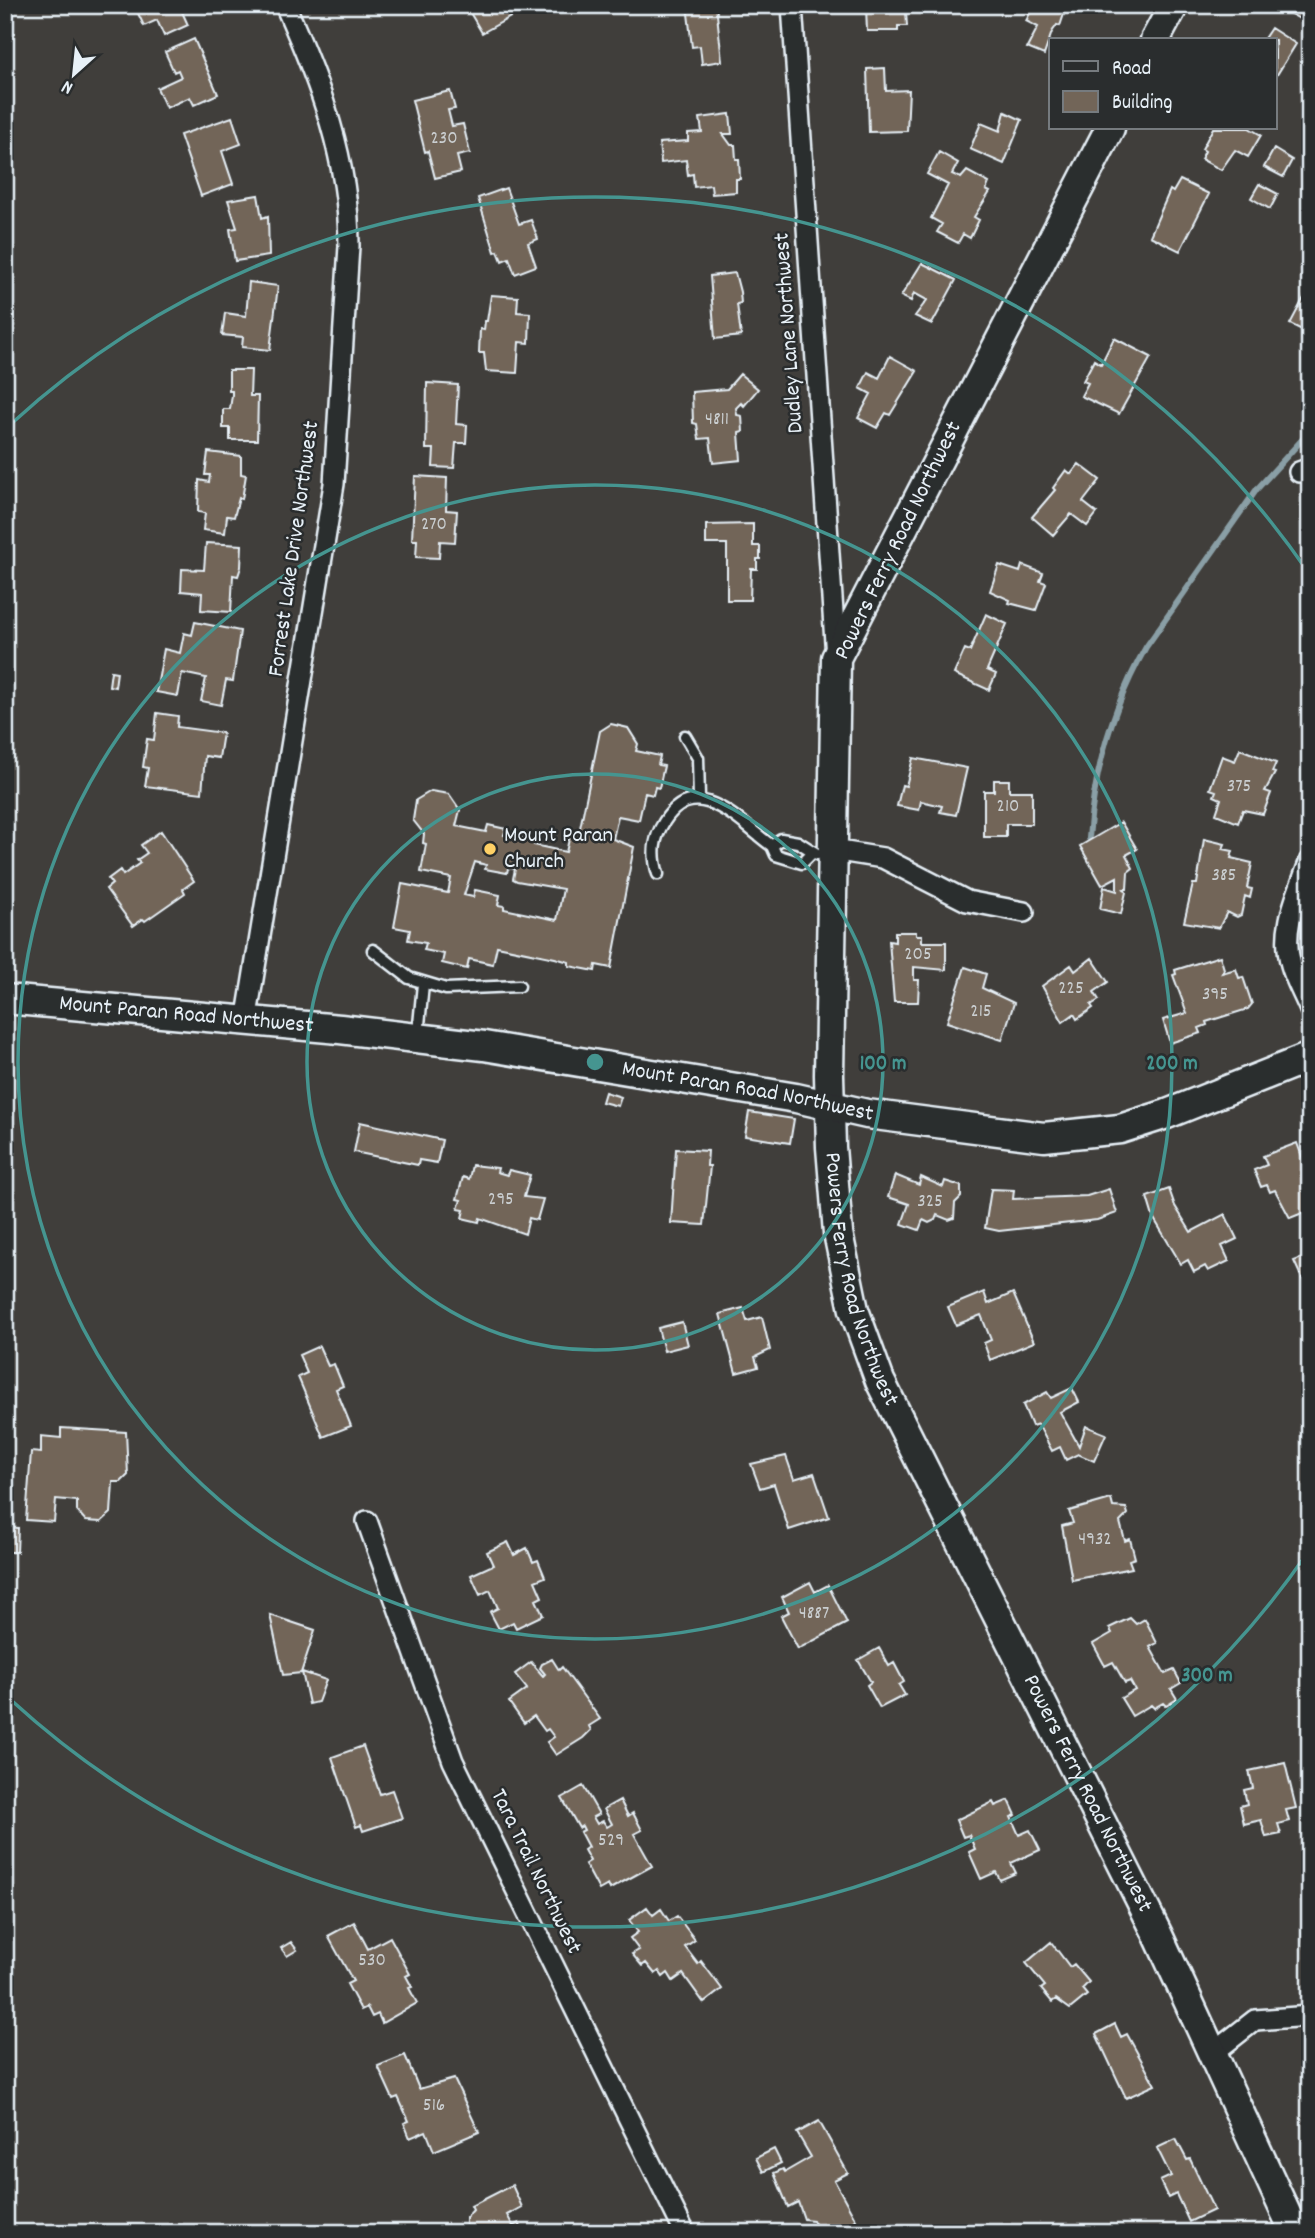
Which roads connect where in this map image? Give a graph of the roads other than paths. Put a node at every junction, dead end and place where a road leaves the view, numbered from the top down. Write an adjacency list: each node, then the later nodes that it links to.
1 (285, 5): 19 (street, Forrest Lake Drive Northwest)
2 (792, 5): 6 (street, Dudley Lane Northwest)
3 (1174, 5): 4 (street)
4 (1156, 38)
5 (1109, 130): 6 (street, Powers Ferry Road Northwest)
6 (836, 658): 10 (street, Powers Ferry Road Northwest)
7 (685, 736): 8 (lane)
8 (699, 798): 9 (lane); 12 (lane)
9 (772, 846): 10 (lane); 10 (lane)
10 (826, 853): 13 (street); 22 (street, Powers Ferry Road Northwest)
11 (1310, 860): 18 (street)
12 (658, 874)
13 (1024, 912)
14 (373, 950): 15 (lane)
15 (424, 984): 16 (lane); 20 (lane)
16 (519, 986)
17 (5, 999): 19 (street, Mount Paran Road Northwest)
18 (1310, 1010)
19 (246, 1022): 20 (street, Mount Paran Road Northwest)
20 (418, 1038): 22 (street, Mount Paran Road Northwest)
21 (1310, 1057): 22 (street, Mount Paran Road Northwest)
22 (830, 1105): 25 (street, Powers Ferry Road Northwest)
23 (367, 1521): 26 (street, Tara Trail Northwest)
24 (1310, 2016): 25 (street)
25 (1213, 2053): 27 (street, Powers Ferry Road Northwest)
26 (685, 2233)
27 (1295, 2233)

